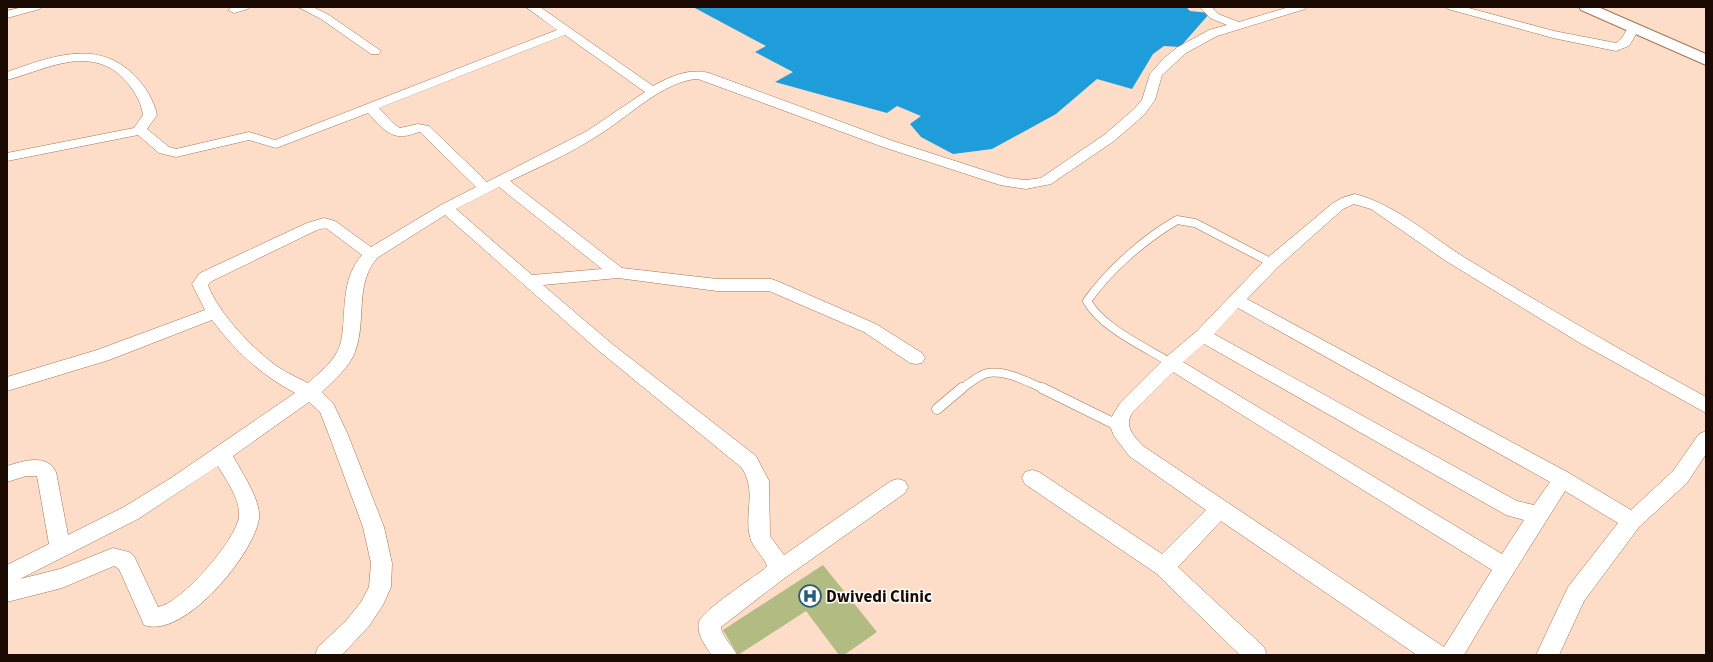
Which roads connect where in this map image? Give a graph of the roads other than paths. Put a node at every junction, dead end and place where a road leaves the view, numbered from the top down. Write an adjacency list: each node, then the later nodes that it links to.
1 (36, 7): 8 (street)
2 (304, 7): 12 (street)
3 (532, 7): 11 (street)
4 (1206, 7): 9 (street)
5 (1301, 7): 9 (street)
6 (1452, 7): 10 (street)
7 (1586, 7): 10 (main road)
8 (7, 15)
9 (1238, 25): 15 (street)
10 (1633, 29): 13 (main road)
11 (565, 31): 15 (street); 16 (street)
12 (375, 51)
13 (1706, 60)
14 (7, 76): 17 (street)
15 (653, 92): 19 (street)
16 (371, 108): 17 (street); 20 (street)
17 (139, 131): 18 (street)
18 (7, 157)
19 (500, 181): 20 (street); 24 (street)
20 (485, 188): 21 (street)
21 (446, 208): 22 (street); 25 (street)
22 (371, 254): 27 (street); 32 (street)
23 (1272, 263): 26 (street); 30 (lane); 33 (street)
24 (618, 273): 25 (street); 29 (street)
25 (528, 281): 48 (street)
26 (1238, 301): 28 (street); 40 (street)
27 (215, 312): 31 (street); 32 (street)
28 (1203, 335): 30 (street); 43 (street)
29 (916, 358)
30 (1171, 363): 35 (street); 47 (street)
31 (7, 384)
32 (310, 392): 37 (street); 51 (street)
33 (1706, 406)
34 (937, 409): 35 (lane)
35 (1119, 426): 42 (street)
36 (1706, 439): 44 (street)
37 (221, 454): 45 (street); 50 (street)
38 (7, 474): 45 (street)
39 (1032, 478): 46 (street)
40 (1562, 479): 43 (street); 44 (street)
41 (898, 487): 48 (street)
42 (1220, 509): 46 (street); 54 (street)
43 (1539, 515): 47 (street)
44 (1632, 521): 56 (street)
45 (60, 549): 49 (street)
46 (1164, 566): 53 (street)
47 (1505, 568): 55 (street)
48 (777, 572): 52 (street)
49 (7, 575)
50 (7, 592)
51 (326, 655)
52 (726, 655)
53 (1256, 655)
54 (1436, 655)
55 (1452, 655)
56 (1546, 655)

